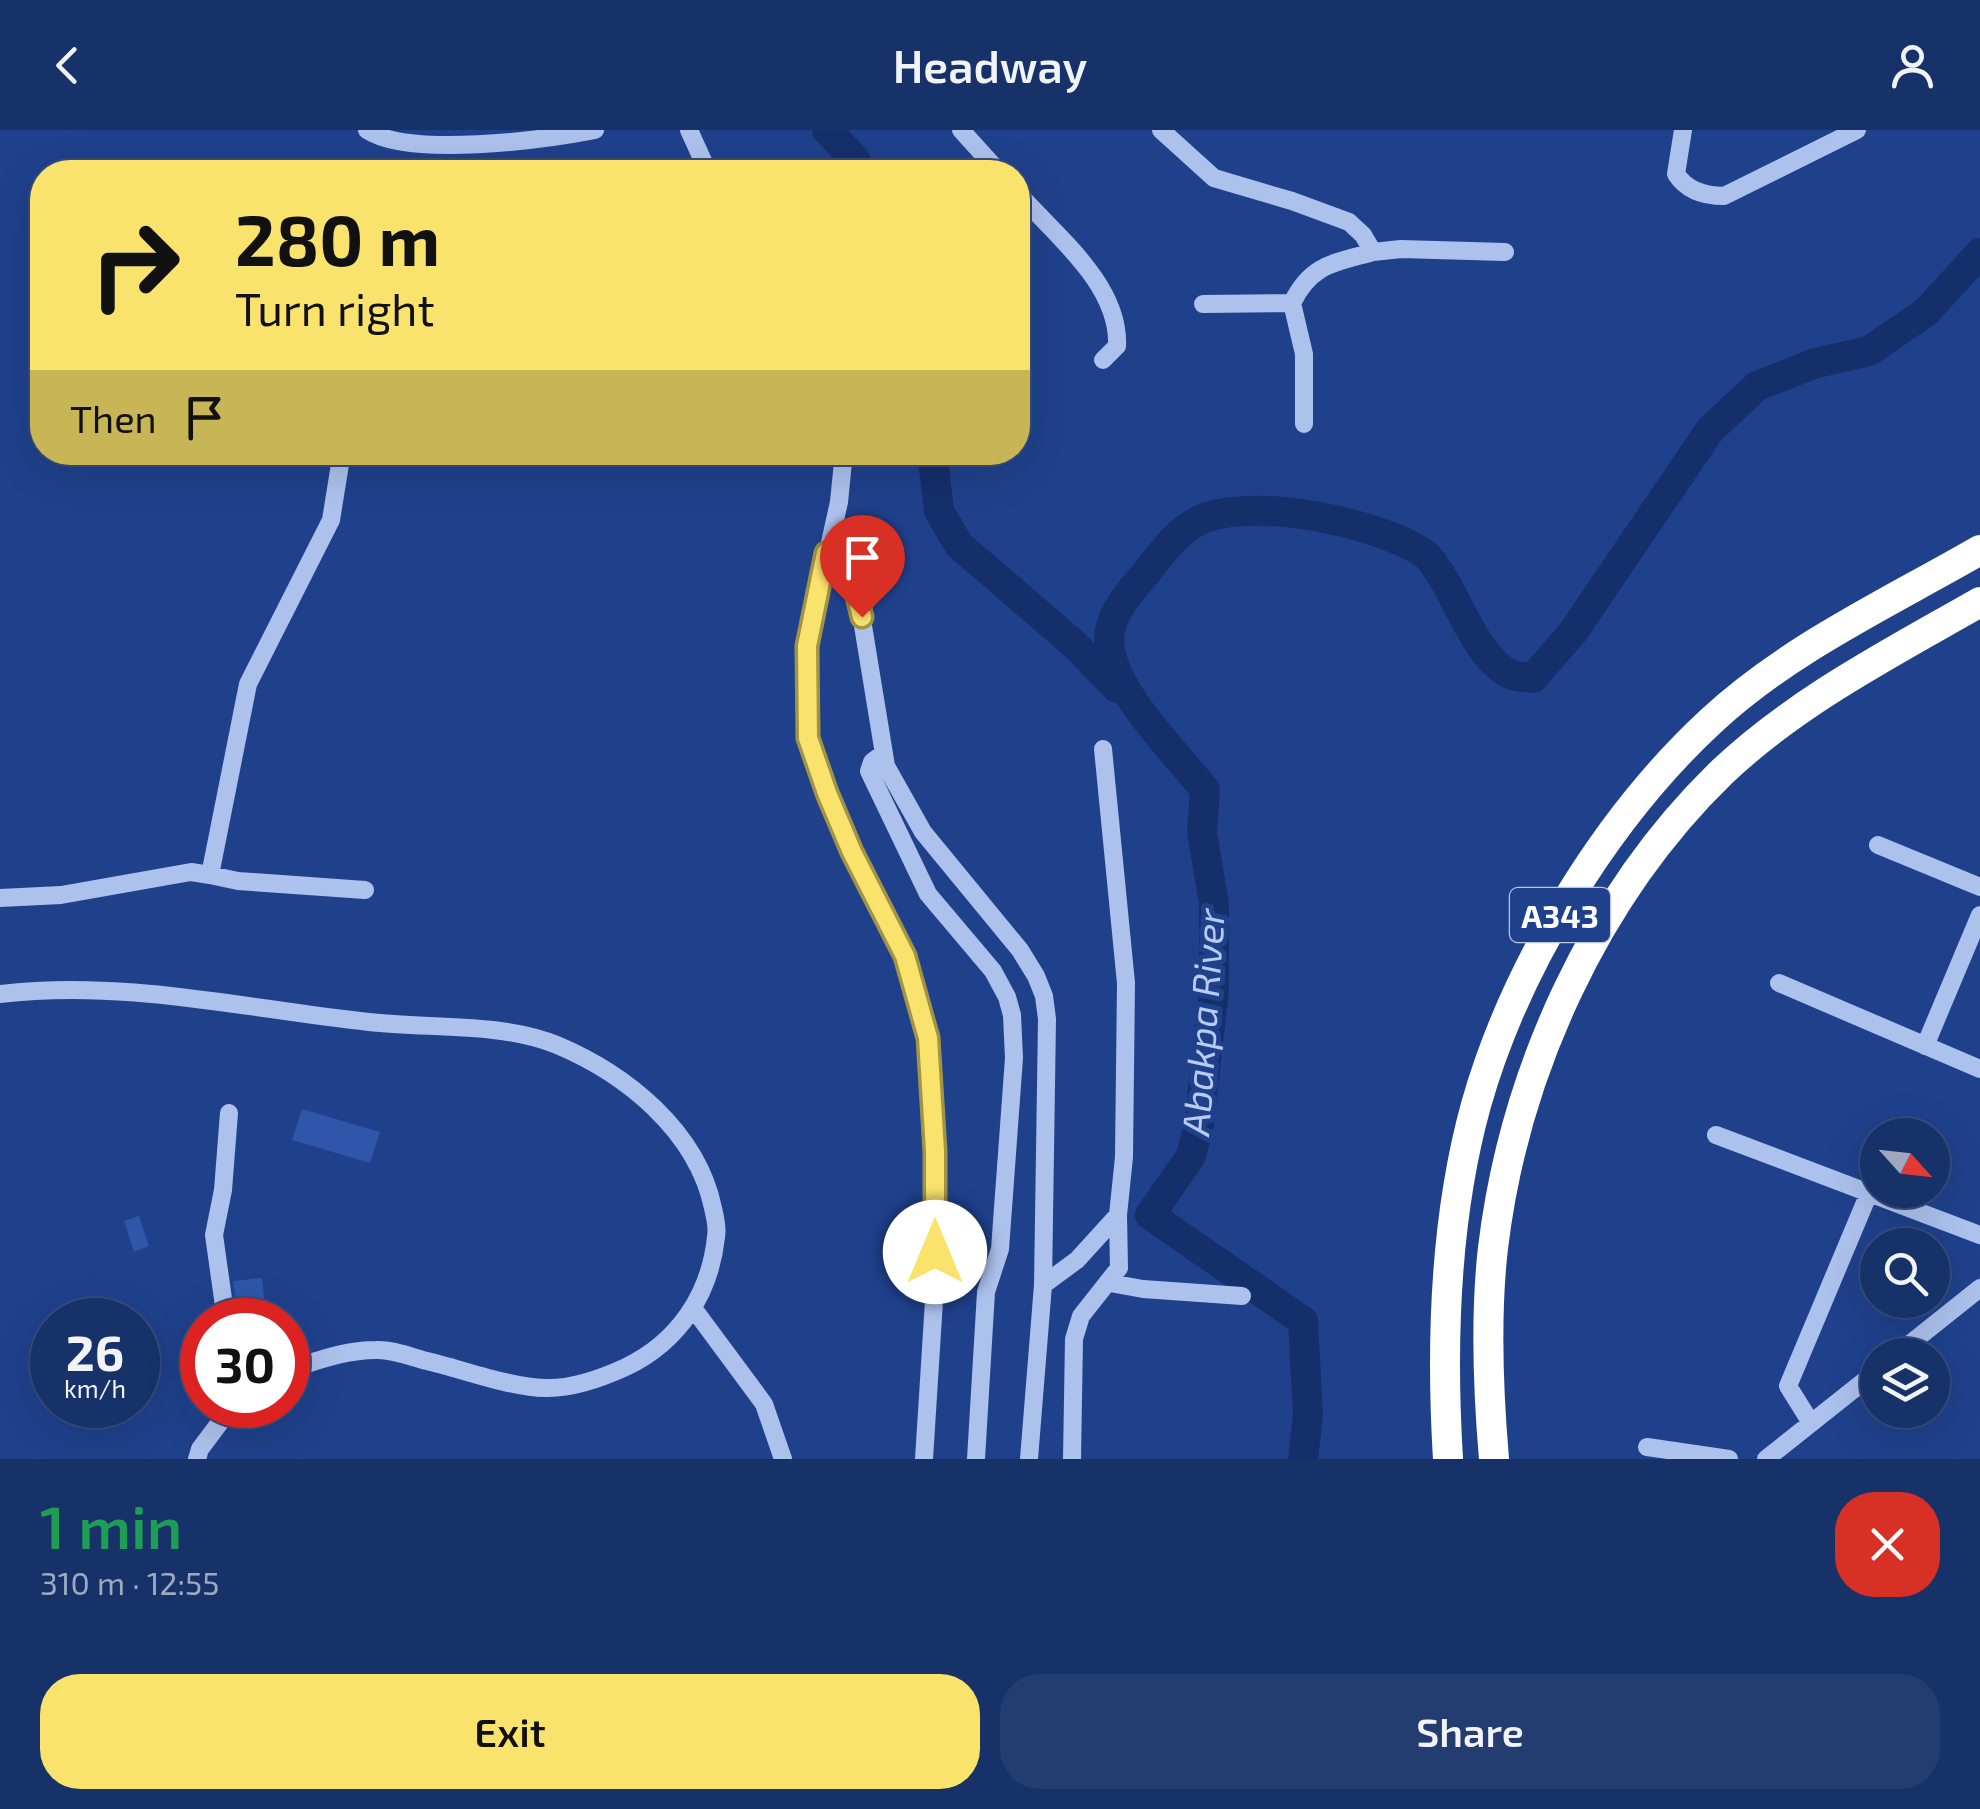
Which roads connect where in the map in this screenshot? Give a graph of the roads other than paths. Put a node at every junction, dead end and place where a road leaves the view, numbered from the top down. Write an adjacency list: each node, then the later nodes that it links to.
1 (366, 130): 2 (street)
2 (595, 130)
3 (689, 130): 8 (street)
4 (960, 130): 9 (street)
5 (1161, 130): 11 (street)
6 (1683, 130): 7 (street)
7 (1857, 130)
8 (703, 160)
9 (988, 160)
10 (1030, 207): 15 (street)
11 (1374, 252): 12 (street); 14 (street)
12 (1505, 252)
13 (1203, 304): 14 (street)
14 (1292, 304): 16 (street)
15 (1103, 360)
16 (1304, 424)
17 (340, 465): 25 (street)
18 (842, 465): 20 (street)
19 (1980, 550): 59 (highway, A343)
20 (826, 553): 23 (street); 55 (street)
21 (1980, 602): 60 (highway, A343)
22 (1103, 749): 39 (street)
23 (884, 753): 42 (street); 56 (street)
24 (1878, 846): 26 (street)
25 (210, 875): 27 (street); 28 (street)
26 (1980, 887)
27 (364, 890)
28 (0, 898)
29 (1980, 914): 32 (street)
30 (1779, 983): 32 (street)
31 (0, 994): 46 (street)
32 (1925, 1046): 33 (street)
33 (1980, 1069)
34 (229, 1113): 45 (street)
35 (1716, 1134): 36 (street)
36 (1860, 1190)
37 (1863, 1208): 50 (street)
38 (1909, 1208): 40 (street)
39 (1118, 1215): 41 (street); 42 (street)
40 (1980, 1235)
41 (1110, 1282): 44 (street); 58 (street)
42 (1043, 1286): 57 (street)
43 (1980, 1288): 47 (street)
44 (1242, 1296)
45 (223, 1298)
46 (693, 1308): 48 (street); 54 (street)
47 (1917, 1338)
48 (310, 1363)
49 (1860, 1384): 50 (street)
50 (1811, 1423): 62 (street)
51 (215, 1428): 53 (street)
52 (1646, 1448): 61 (street)
53 (196, 1459)
54 (782, 1459)
55 (924, 1459)
56 (976, 1459)
57 (1029, 1459)
58 (1072, 1459)
59 (1448, 1459)
60 (1494, 1459)
61 (1729, 1459)
62 (1766, 1459)

